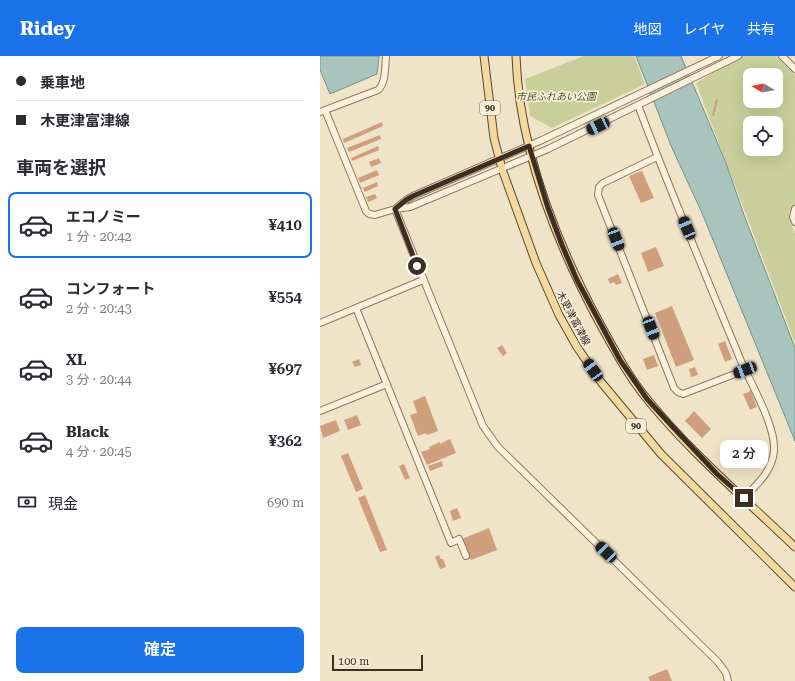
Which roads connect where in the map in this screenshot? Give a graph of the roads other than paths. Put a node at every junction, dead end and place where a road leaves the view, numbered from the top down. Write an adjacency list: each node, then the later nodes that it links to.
1 (386, 56): 9 (street)
2 (484, 56): 13 (main road, 木更津富津線 / 90)
3 (516, 56): 10 (main road, 木更津富津線 / 90)
4 (719, 56): 10 (street)
5 (738, 56): 8 (street)
6 (782, 56): 7 (street)
7 (795, 69)
8 (638, 105): 11 (street); 12 (street)
9 (323, 111): 15 (street)
10 (529, 146): 11 (main road, 木更津富津線 / 90); 13 (street)
11 (532, 156): 14 (street); 24 (main road, 木更津富津線 / 90)
12 (657, 157): 21 (street); 21 (street)
13 (500, 159): 14 (main road, 木更津富津線 / 90); 15 (street)
14 (502, 169): 15 (street); 27 (main road, 木更津富津線 / 90)
15 (395, 209): 18 (street)
16 (795, 209): 17 (street)
17 (795, 222)
18 (423, 280): 19 (street); 28 (street)
19 (356, 308): 20 (street); 22 (street)
20 (320, 323)
21 (745, 370): 24 (street)
22 (386, 384): 23 (street); 26 (street)
23 (320, 411)
24 (744, 498): 25 (main road, 木更津富津線 / 90)
25 (795, 547)
26 (466, 556)
27 (795, 587)
28 (728, 681)

